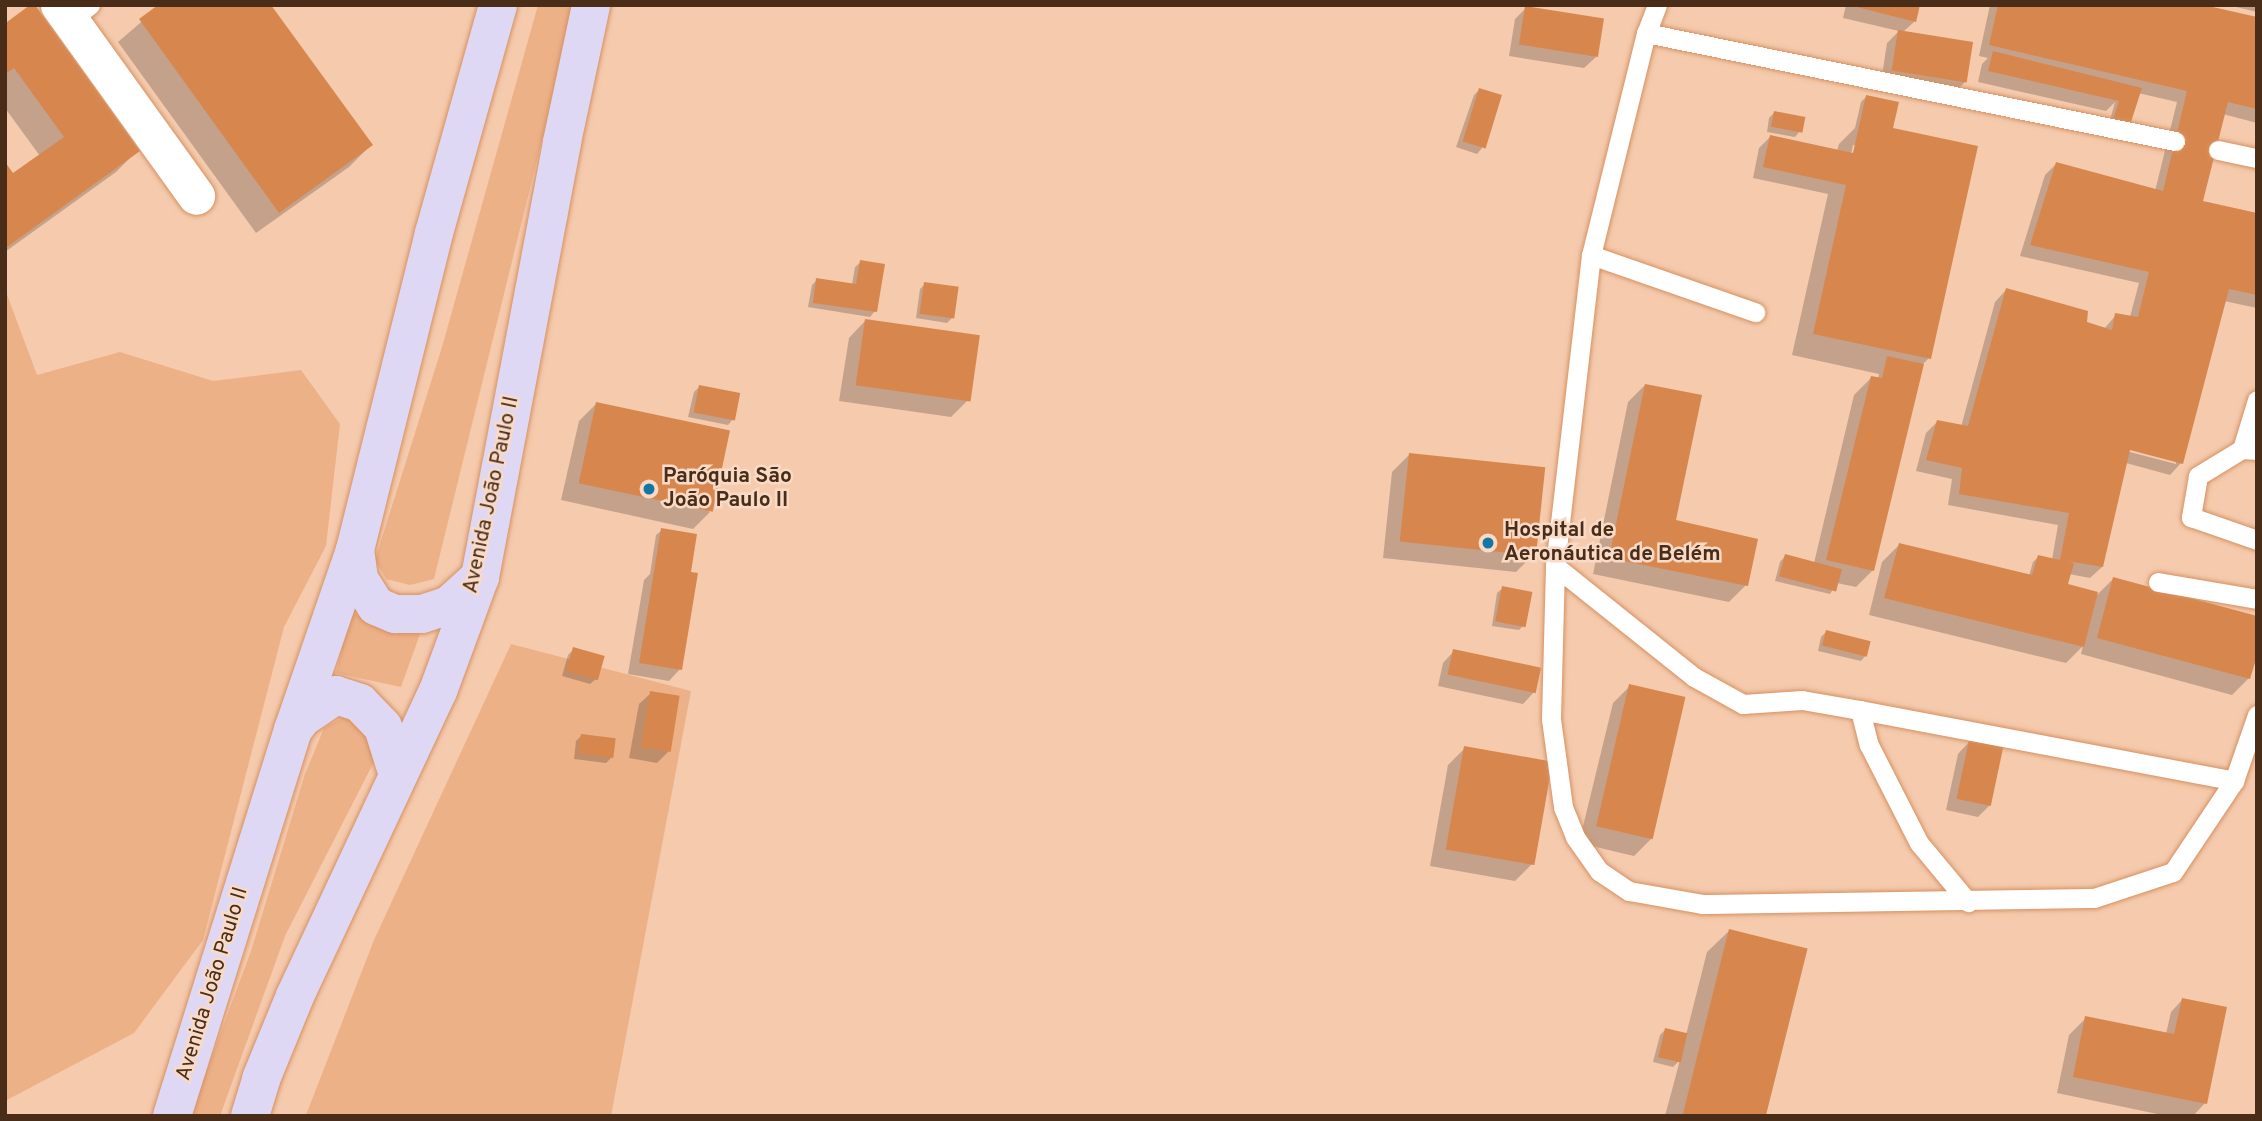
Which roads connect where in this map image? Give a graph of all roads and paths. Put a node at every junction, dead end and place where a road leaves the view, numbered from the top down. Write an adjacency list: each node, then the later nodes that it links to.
1 (498, 5): 15 (main road, Avenida João Paulo II)
2 (591, 5): 17 (main road, Avenida João Paulo II)
3 (1657, 5): 5 (lane)
4 (73, 10): 9 (street)
5 (1646, 33): 6 (lane); 10 (lane)
6 (2175, 141)
7 (2218, 149): 8 (lane)
8 (2257, 158)
9 (196, 196)
10 (1591, 256): 11 (lane); 16 (lane)
11 (1755, 312)
12 (2257, 400): 13 (lane)
13 (2249, 450): 14 (lane)
14 (2257, 540)
15 (355, 550): 17 (main road); 22 (main road, Avenida João Paulo II)
16 (1555, 566): 20 (lane); 25 (lane)
17 (480, 577): 23 (main road, Avenida João Paulo II)
18 (2158, 582): 19 (lane)
19 (2257, 599)
20 (1860, 710): 24 (lane); 25 (lane)
21 (2257, 716): 24 (lane)
22 (293, 730): 23 (main road); 26 (main road, Avenida João Paulo II)
23 (398, 775): 27 (main road, Avenida João Paulo II)
24 (2234, 781): 25 (lane)
25 (1968, 902)
26 (172, 1116)
27 (250, 1116)

